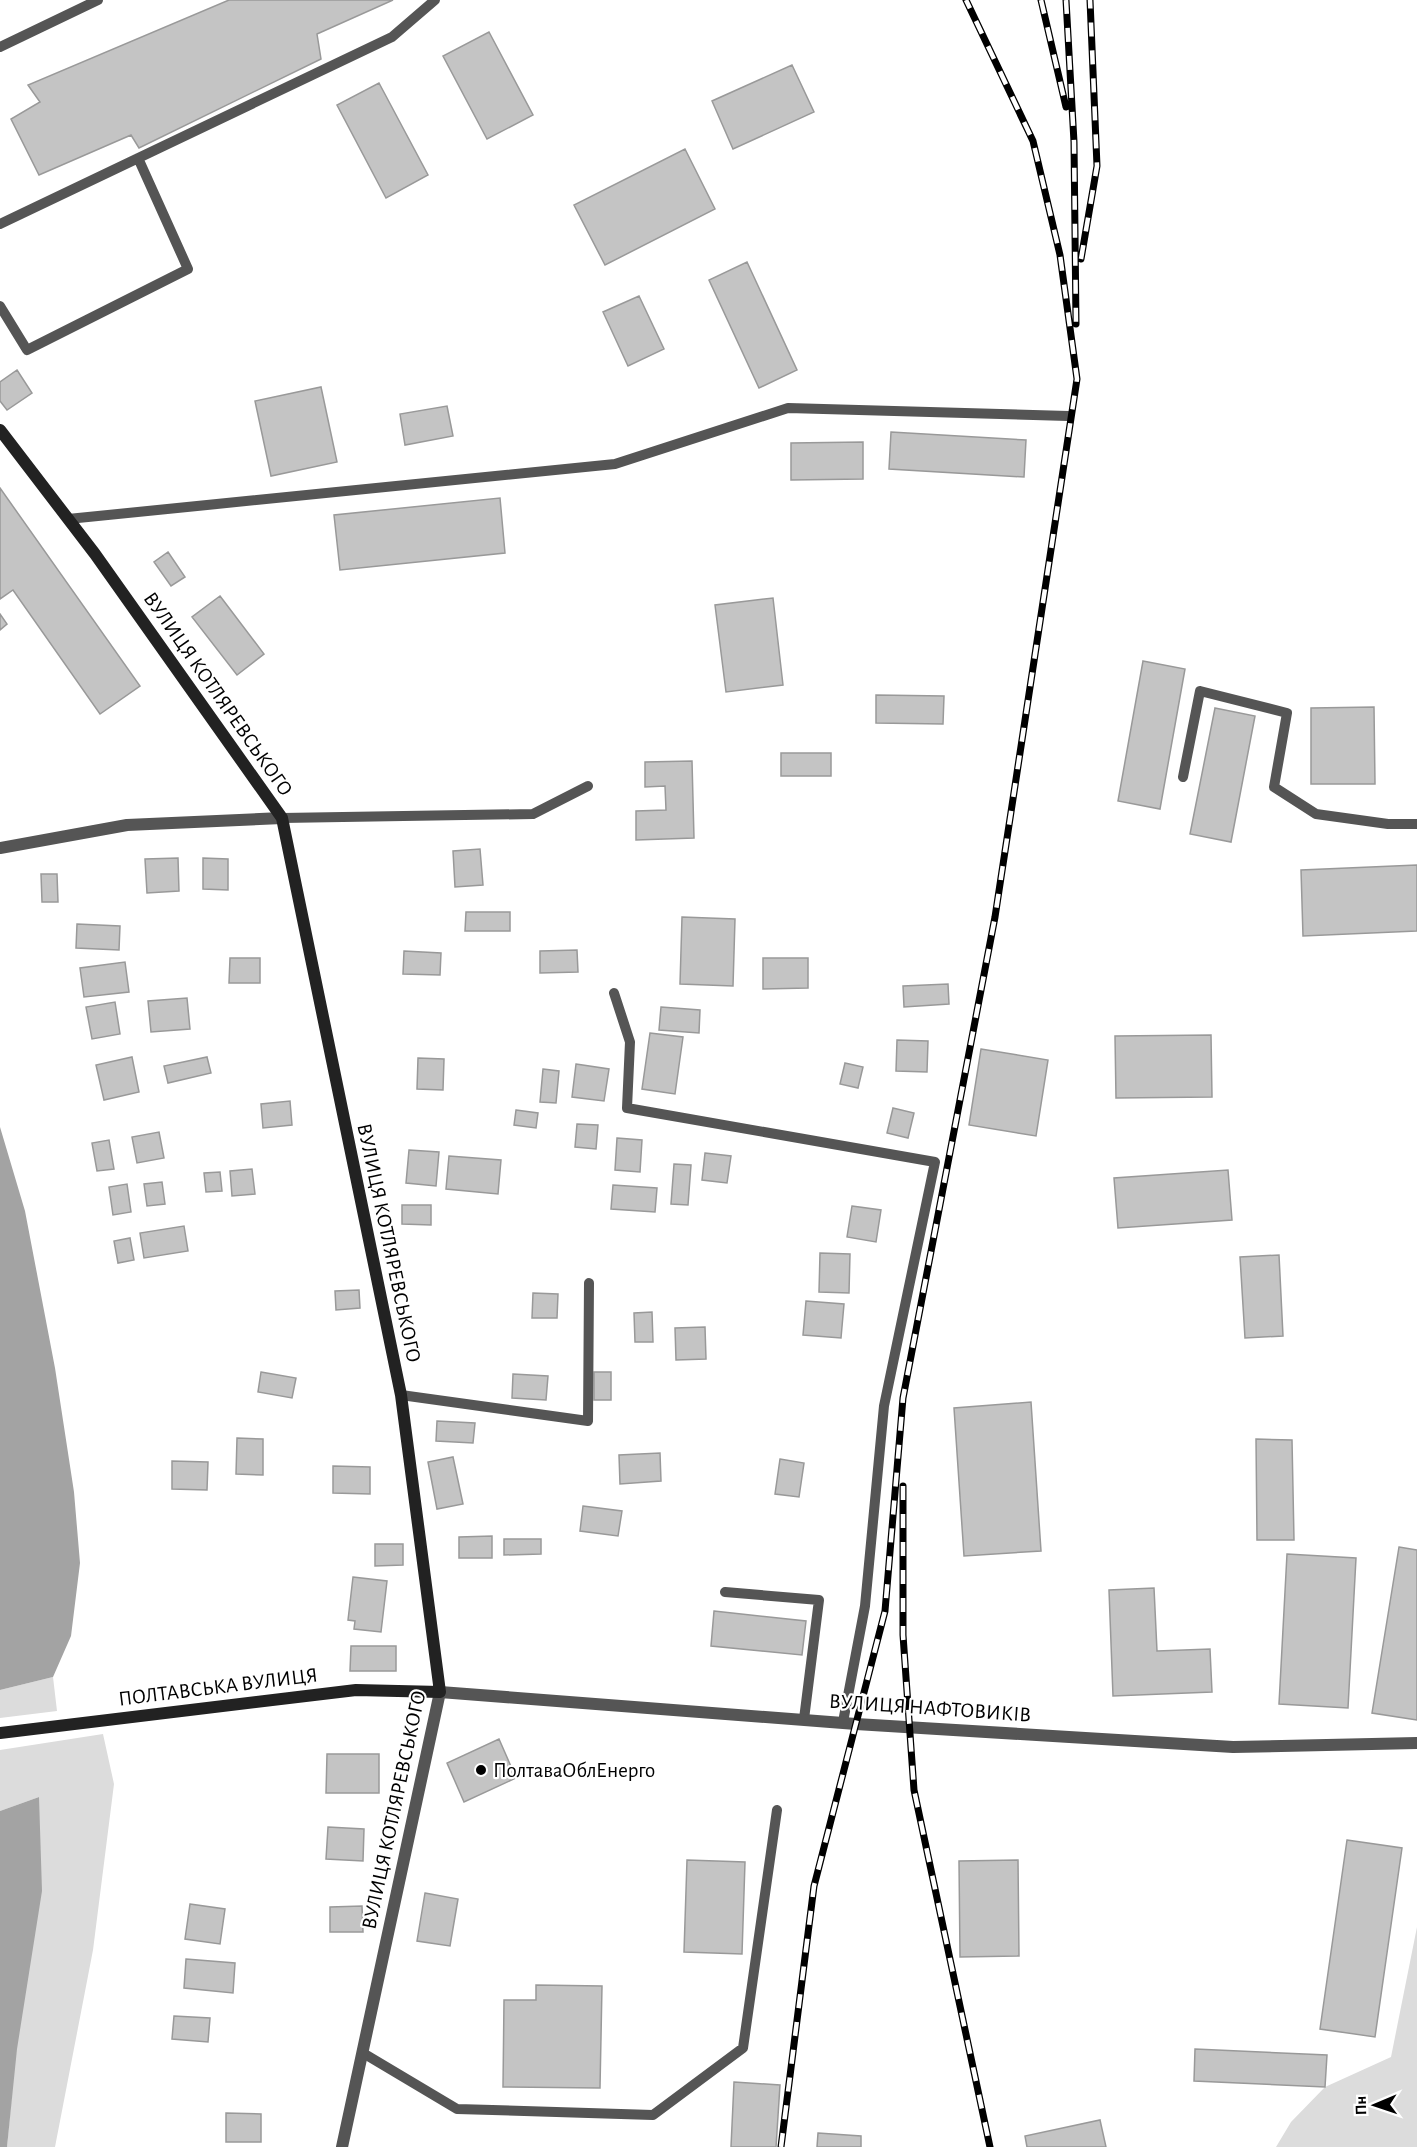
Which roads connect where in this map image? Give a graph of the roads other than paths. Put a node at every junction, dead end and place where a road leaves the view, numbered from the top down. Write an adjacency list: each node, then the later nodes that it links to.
1 (98, 0): 3 (lane)
2 (435, 0): 4 (lane)
3 (0, 47)
4 (138, 158): 5 (lane); 6 (lane)
5 (0, 224)
6 (0, 306)
7 (1068, 416): 9 (lane)
8 (0, 430): 9 (street, ВУЛИЦЯ КОТЛЯРЕВСЬКОГО)
9 (68, 519): 12 (street, ВУЛИЦЯ КОТЛЯРЕВСЬКОГО)
10 (1183, 777): 13 (lane)
11 (588, 786): 12 (lane)
12 (282, 818): 14 (street); 17 (street, ВУЛИЦЯ КОТЛЯРЕВСЬКОГО)
13 (1417, 824)
14 (0, 848)
15 (614, 993): 21 (lane)
16 (589, 1283): 17 (lane)
17 (401, 1395): 19 (street, ВУЛИЦЯ КОТЛЯРЕВСЬКОГО)
18 (726, 1592): 20 (lane)
19 (440, 1692): 20 (street, ВУЛИЦЯ НАФТОВИКІВ); 22 (street, ПОЛТАВСЬКА ВУЛИЦЯ); 25 (street, ВУЛИЦЯ КОТЛЯРЕВСЬКОГО)
20 (804, 1719): 21 (street, ВУЛИЦЯ НАФТОВИКІВ)
21 (843, 1722): 23 (street, ВУЛИЦЯ НАФТОВИКІВ)
22 (0, 1733)
23 (1417, 1743)
24 (777, 1810): 25 (lane)
25 (363, 2053): 26 (street, ВУЛИЦЯ КОТЛЯРЕВСЬКОГО)
26 (342, 2147)

